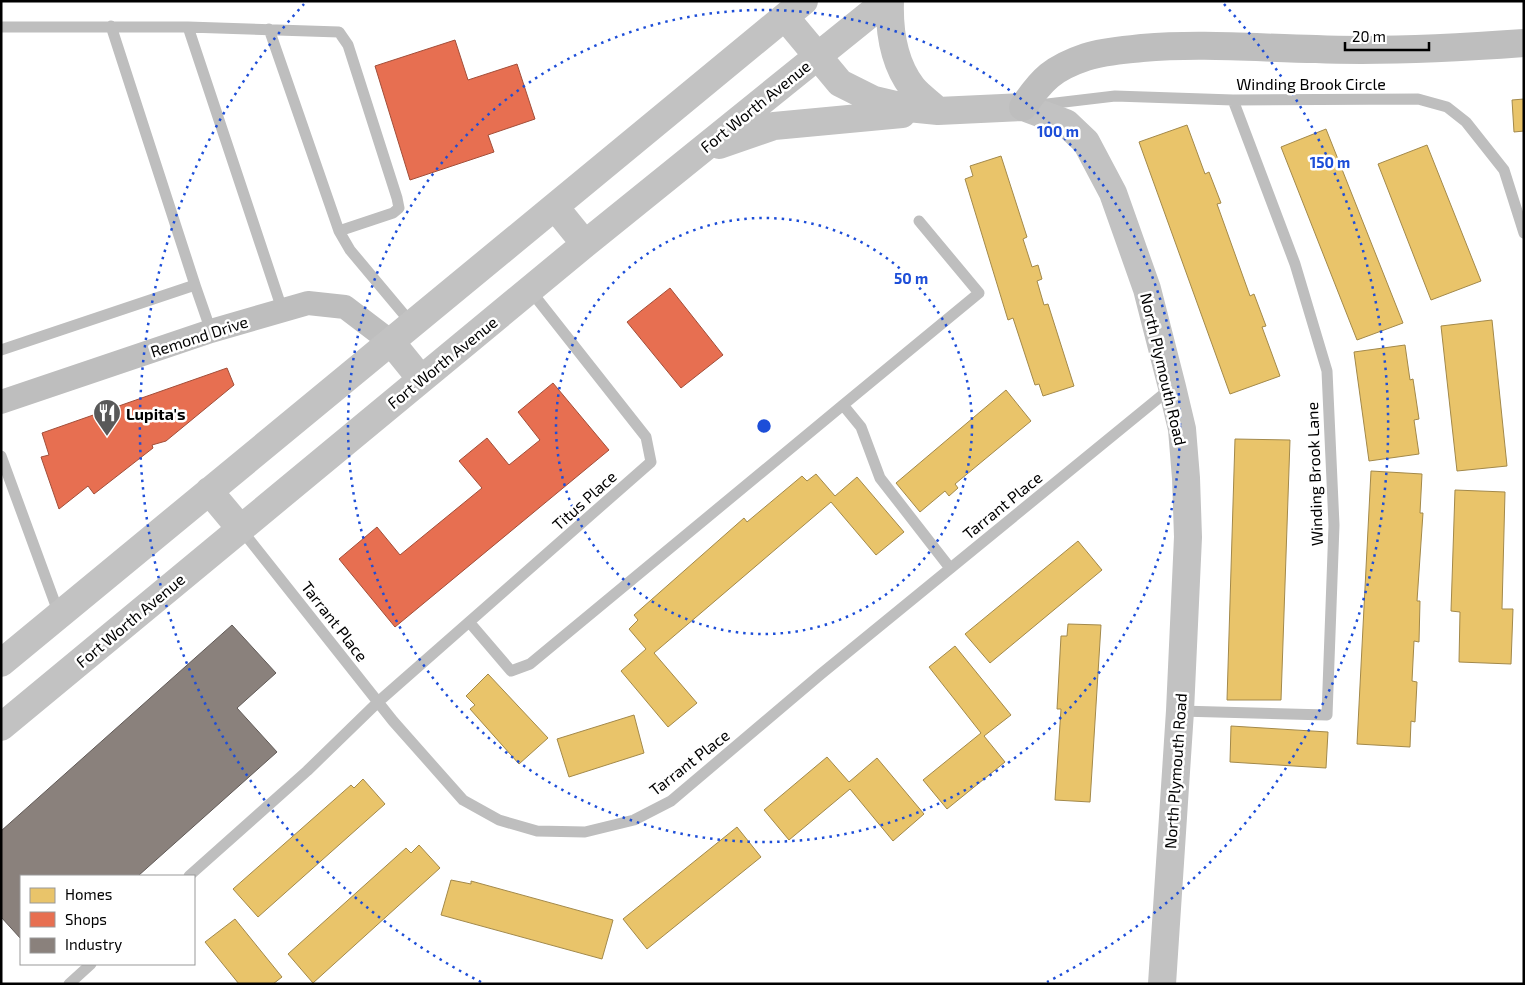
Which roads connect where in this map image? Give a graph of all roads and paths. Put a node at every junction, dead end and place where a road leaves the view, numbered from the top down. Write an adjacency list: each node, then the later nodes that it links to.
1 (886, 1): 9 (main road, Fort Worth Avenue)
2 (890, 1): 12 (main road)
3 (794, 9): 9 (main road, North Plymouth Road); 14 (main road)
4 (111, 26): 5 (lane); 6 (lane); 19 (lane)
5 (188, 26): 7 (lane); 21 (lane)
6 (1, 27)
7 (269, 29): 16 (lane); 16 (lane)
8 (1524, 42): 11 (highway)
9 (818, 56): 12 (main road, North Plymouth Road); 13 (main road, Fort Worth Avenue)
10 (1234, 100): 11 (lane, Winding Brook Circle); 17 (lane, Winding Brook Circle); 38 (lane, Winding Brook Lane)
11 (1023, 107): 12 (main road, North Plymouth Road); 27 (main road, North Plymouth Road)
12 (938, 110): 13 (main road)
13 (694, 156): 18 (main road, Fort Worth Avenue)
14 (555, 207): 18 (main road); 22 (main road)
15 (919, 222): 29 (lane)
16 (339, 231): 22 (lane)
17 (1524, 233)
18 (585, 244): 20 (main road, Fort Worth Avenue)
19 (195, 285): 23 (lane); 25 (lane)
20 (530, 290): 26 (main road, Fort Worth Avenue); 35 (lane, Titus Place)
21 (282, 309): 23 (street, Remond Drive); 24 (street, Remond Drive)
22 (412, 324): 24 (main road)
23 (211, 331): 28 (street, Remond Drive)
24 (391, 342): 26 (main road); 31 (main road)
25 (1, 350)
26 (421, 379): 32 (main road, Fort Worth Avenue)
27 (1172, 387): 33 (lane, Tarrant Place); 38 (main road, North Plymouth Road)
28 (1, 402)
29 (843, 405): 33 (lane); 35 (lane)
30 (1, 456): 34 (lane)
31 (209, 491): 32 (main road); 34 (main road)
32 (240, 528): 37 (lane, Tarrant Place); 39 (main road, Fort Worth Avenue)
33 (950, 568): 37 (lane, Tarrant Place)
34 (59, 615): 36 (main road)
35 (470, 623): 37 (lane, Titus Place)
36 (2, 660)
37 (378, 702): 40 (lane, Titus Place)
38 (1180, 711): 43 (main road, North Plymouth Road)
39 (1, 728)
40 (190, 875)
41 (90, 965): 42 (lane)
42 (69, 984)
43 (1162, 984)

